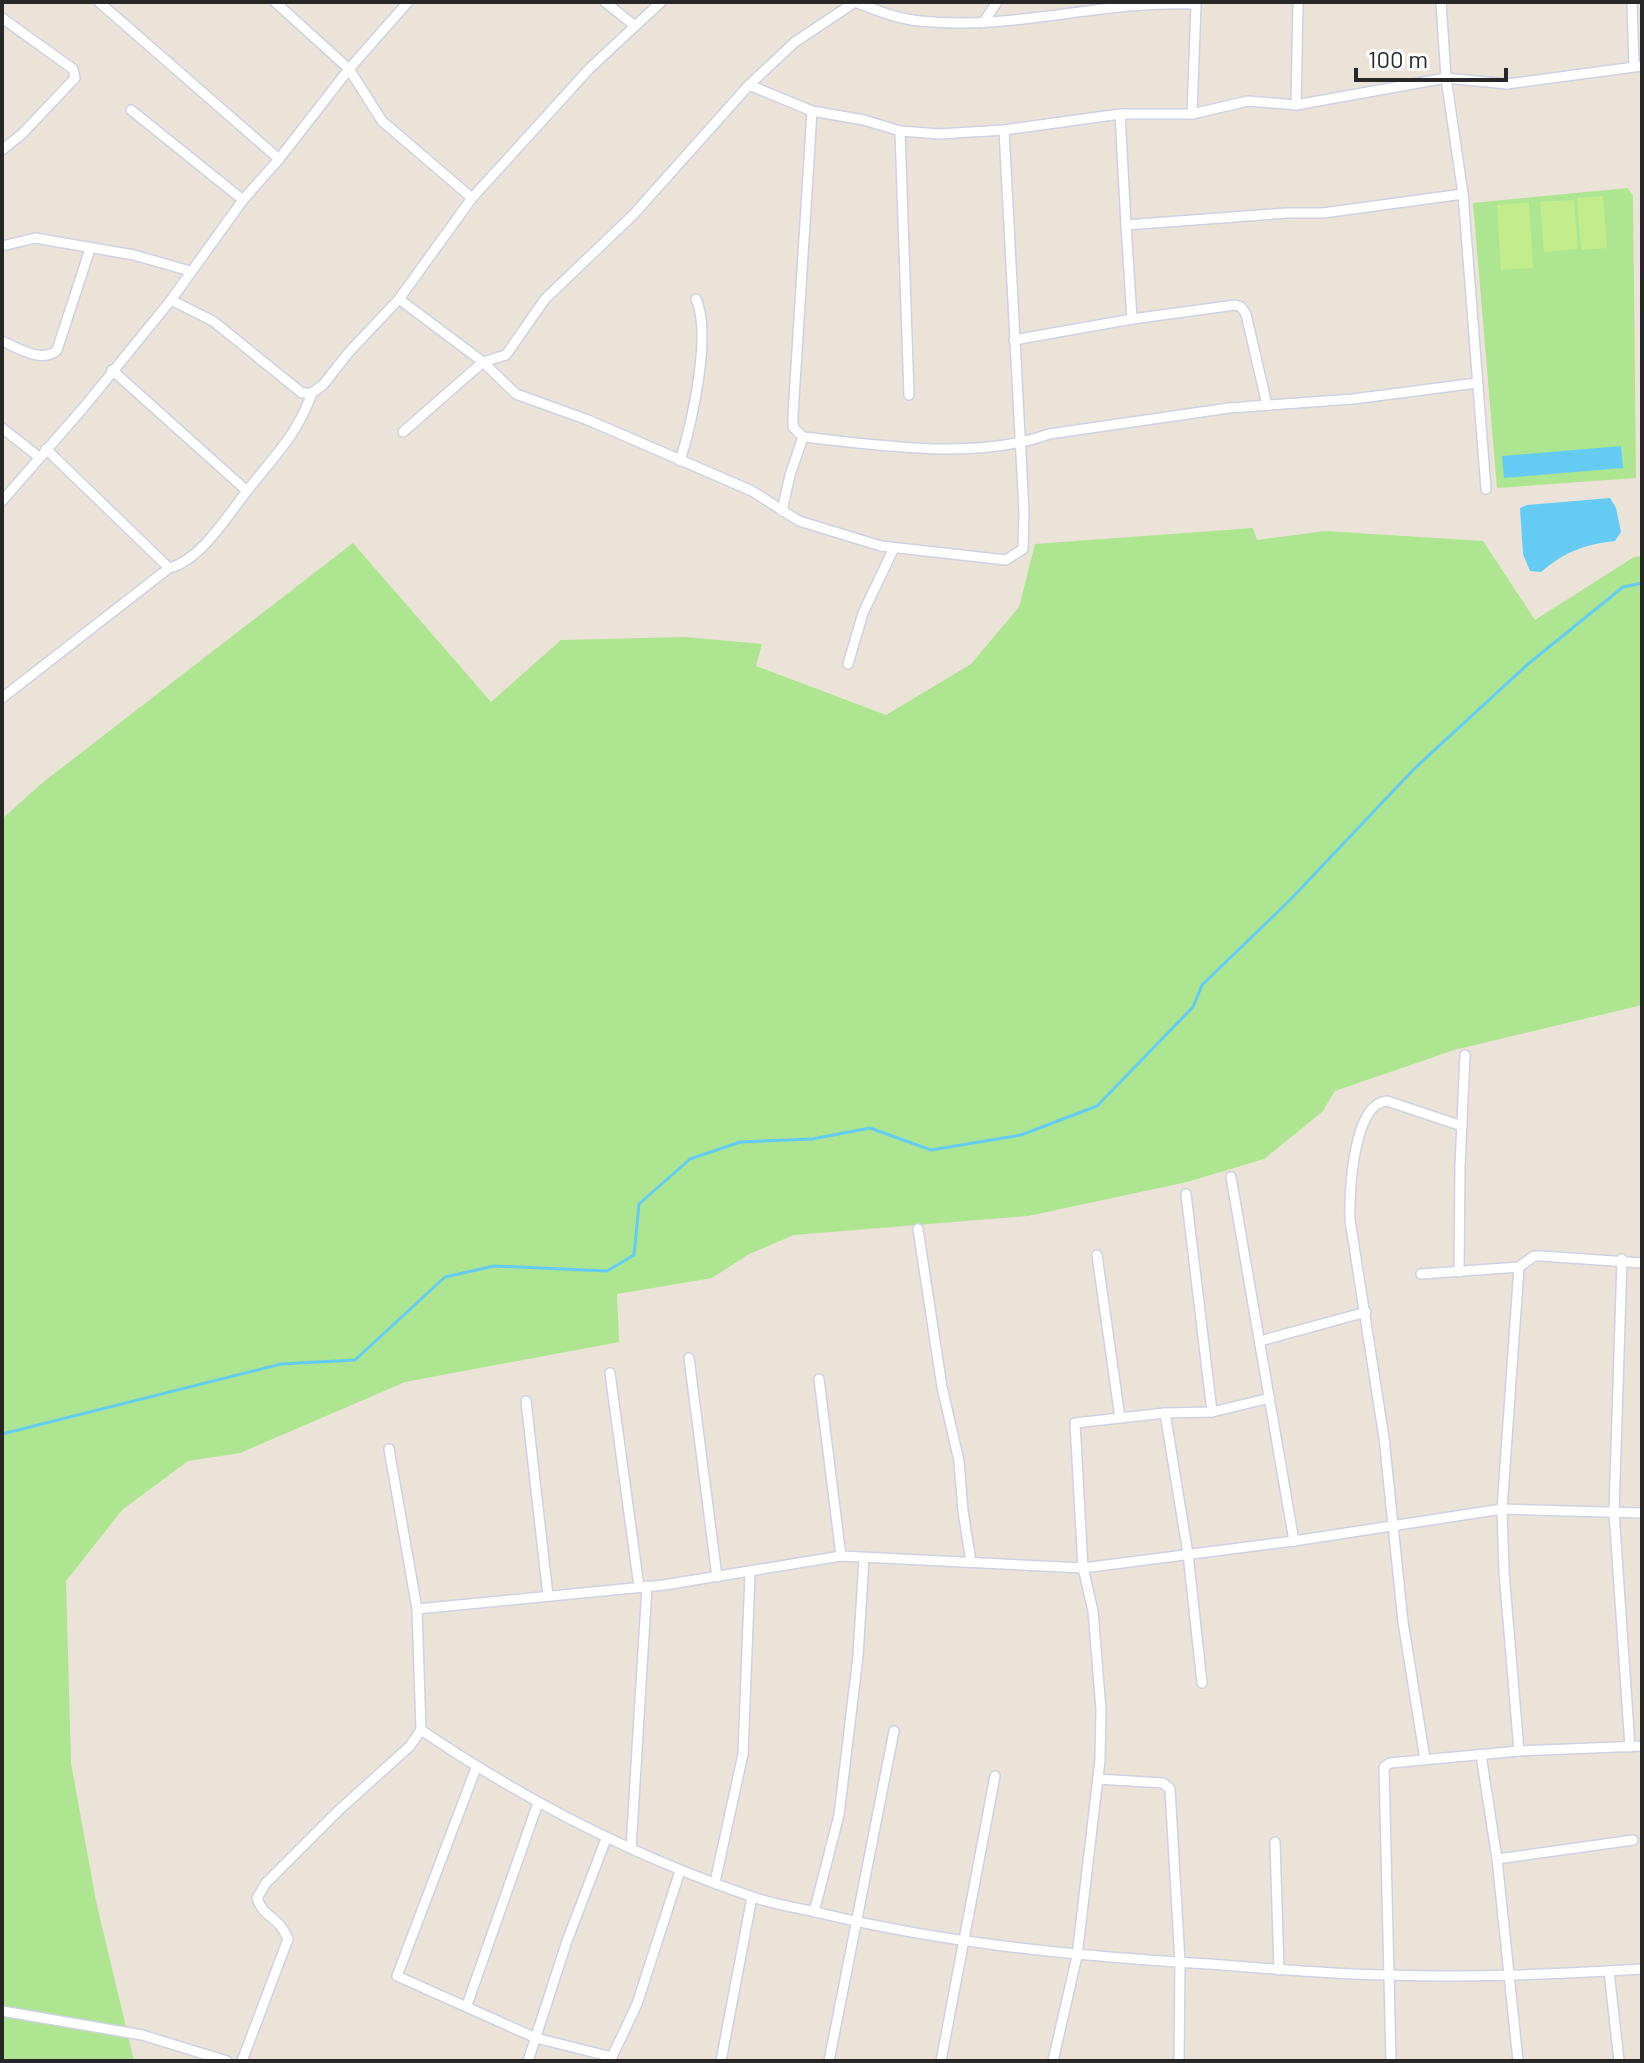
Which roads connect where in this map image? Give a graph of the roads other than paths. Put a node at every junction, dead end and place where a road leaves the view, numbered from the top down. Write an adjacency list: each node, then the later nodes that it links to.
1 (99, 2): 28 (street)
2 (275, 2): 17 (street)
3 (408, 2): 17 (street)
4 (605, 2): 14 (street)
5 (661, 2): 14 (street)
6 (855, 2): 13 (street); 19 (street)
7 (997, 2): 13 (street)
8 (1298, 2): 20 (street)
9 (1441, 2): 18 (street)
10 (1632, 2): 16 (street)
11 (1196, 3): 13 (street); 24 (street)
12 (6, 20): 15 (street); 27 (street)
13 (983, 23)
14 (635, 26): 30 (street)
15 (2, 34)
16 (1638, 66): 18 (street)
17 (349, 69): 28 (street); 30 (street)
18 (1446, 78): 20 (street); 29 (street)
19 (749, 85): 22 (street); 42 (street)
20 (1296, 105): 24 (street)
21 (131, 110): 31 (street)
22 (812, 111): 26 (street); 50 (street)
23 (1120, 114): 24 (street); 25 (street); 32 (street)
24 (1192, 114)
25 (1004, 130): 26 (street); 40 (street)
26 (900, 131): 46 (street)
27 (2, 150)
28 (279, 159): 31 (street)
29 (1463, 194): 32 (street); 44 (street)
30 (472, 198): 36 (street)
31 (243, 200): 35 (street)
32 (1126, 225): 39 (street)
33 (2, 246): 34 (street)
34 (90, 249): 35 (street); 41 (street)
35 (190, 271): 38 (street)
36 (399, 299): 42 (street); 45 (street)
37 (696, 299): 54 (street)
38 (171, 300): 43 (street); 45 (street)
39 (1132, 319): 40 (street); 47 (street)
40 (1014, 340): 51 (street)
41 (2, 341)
42 (483, 362): 49 (street); 54 (street)
43 (112, 370): 52 (street); 56 (street)
44 (1477, 383): 47 (street); 55 (street)
45 (312, 393): 56 (street)
46 (909, 395)
47 (1267, 405): 51 (street)
48 (2, 428): 53 (street)
49 (403, 432)
50 (803, 437): 51 (street); 58 (street)
51 (1022, 444): 59 (street)
52 (46, 449): 53 (street); 60 (street)
53 (39, 457): 57 (street)
54 (680, 461): 58 (street)
55 (1486, 489)
56 (247, 491): 60 (street)
57 (2, 501)
58 (782, 511): 59 (street)
59 (894, 548): 61 (street)
60 (169, 568): 62 (street)
61 (848, 664)
62 (2, 698)
63 (1465, 1055): 64 (street)
64 (1462, 1126): 72 (street); 74 (street)
65 (1231, 1177): 75 (street)
66 (1186, 1194): 81 (street)
67 (918, 1229): 93 (street)
68 (1097, 1255): 83 (street)
69 (1622, 1259): 70 (street); 71 (street); 86 (street)
70 (1642, 1263)
71 (1519, 1267): 72 (street); 85 (street)
72 (1459, 1272): 73 (street)
73 (1421, 1274)
74 (1366, 1312): 75 (street); 88 (street)
75 (1260, 1341): 79 (street)
76 (689, 1358): 96 (street)
77 (610, 1373): 97 (street)
78 (819, 1379): 91 (street)
79 (1270, 1398): 81 (street); 89 (street)
80 (526, 1401): 98 (street)
81 (1212, 1412): 82 (street)
82 (1165, 1413): 83 (street); 90 (street)
83 (1120, 1418): 94 (street)
84 (389, 1449): 99 (street)
85 (1502, 1509): 86 (street); 88 (street); 105 (street)
86 (1614, 1512): 87 (street); 104 (street)
87 (1642, 1513)
88 (1391, 1525): 89 (street); 107 (street)
89 (1294, 1541): 90 (street)
90 (1188, 1554): 94 (street); 100 (street)
91 (841, 1556): 92 (street); 95 (street)
92 (864, 1558): 93 (street); 120 (street)
93 (971, 1562): 94 (street)
94 (1083, 1568): 110 (street)
95 (750, 1573): 96 (street); 118 (street)
96 (717, 1577): 97 (street)
97 (643, 1586): 98 (street); 115 (street)
98 (548, 1596): 99 (street)
99 (417, 1609): 101 (street)
100 (1202, 1683)
101 (421, 1730): 108 (street); 135 (street)
102 (894, 1731): 121 (street)
103 (1642, 1746): 104 (street)
104 (1630, 1747): 105 (street)
105 (1519, 1751): 106 (street)
106 (1481, 1755): 107 (street); 116 (street)
107 (1425, 1759): 128 (street)
108 (476, 1768): 111 (street); 130 (street)
109 (995, 1776): 122 (street)
110 (1098, 1779): 123 (street); 124 (street)
111 (538, 1803): 112 (street); 130 (street)
112 (606, 1839): 115 (street); 132 (street)
113 (1633, 1840): 116 (street)
114 (1275, 1842): 126 (street)
115 (631, 1848): 117 (street)
116 (1497, 1859): 129 (street)
117 (680, 1871): 118 (street); 133 (street)
118 (715, 1882): 119 (street)
119 (752, 1897): 120 (street); 137 (street)
120 (814, 1912): 121 (street)
121 (857, 1922): 122 (street); 138 (street)
122 (965, 1942): 123 (street); 139 (street)
123 (1077, 1956): 124 (street); 140 (street)
124 (1180, 1962): 126 (street); 141 (street)
125 (1642, 1969): 127 (street)
126 (1279, 1970): 128 (street)
127 (1609, 1971): 129 (street); 144 (street)
128 (1387, 1975): 129 (street); 142 (street)
129 (1510, 1975): 143 (street)
130 (467, 2005): 132 (street)
131 (2, 2011): 134 (street)
132 (536, 2038): 133 (street); 136 (street)
133 (611, 2059)
134 (227, 2061)
135 (242, 2061)
136 (528, 2061)
137 (721, 2061)
138 (829, 2061)
139 (941, 2061)
140 (1053, 2061)
141 (1179, 2061)
142 (1391, 2061)
143 (1518, 2061)
144 (1619, 2061)

